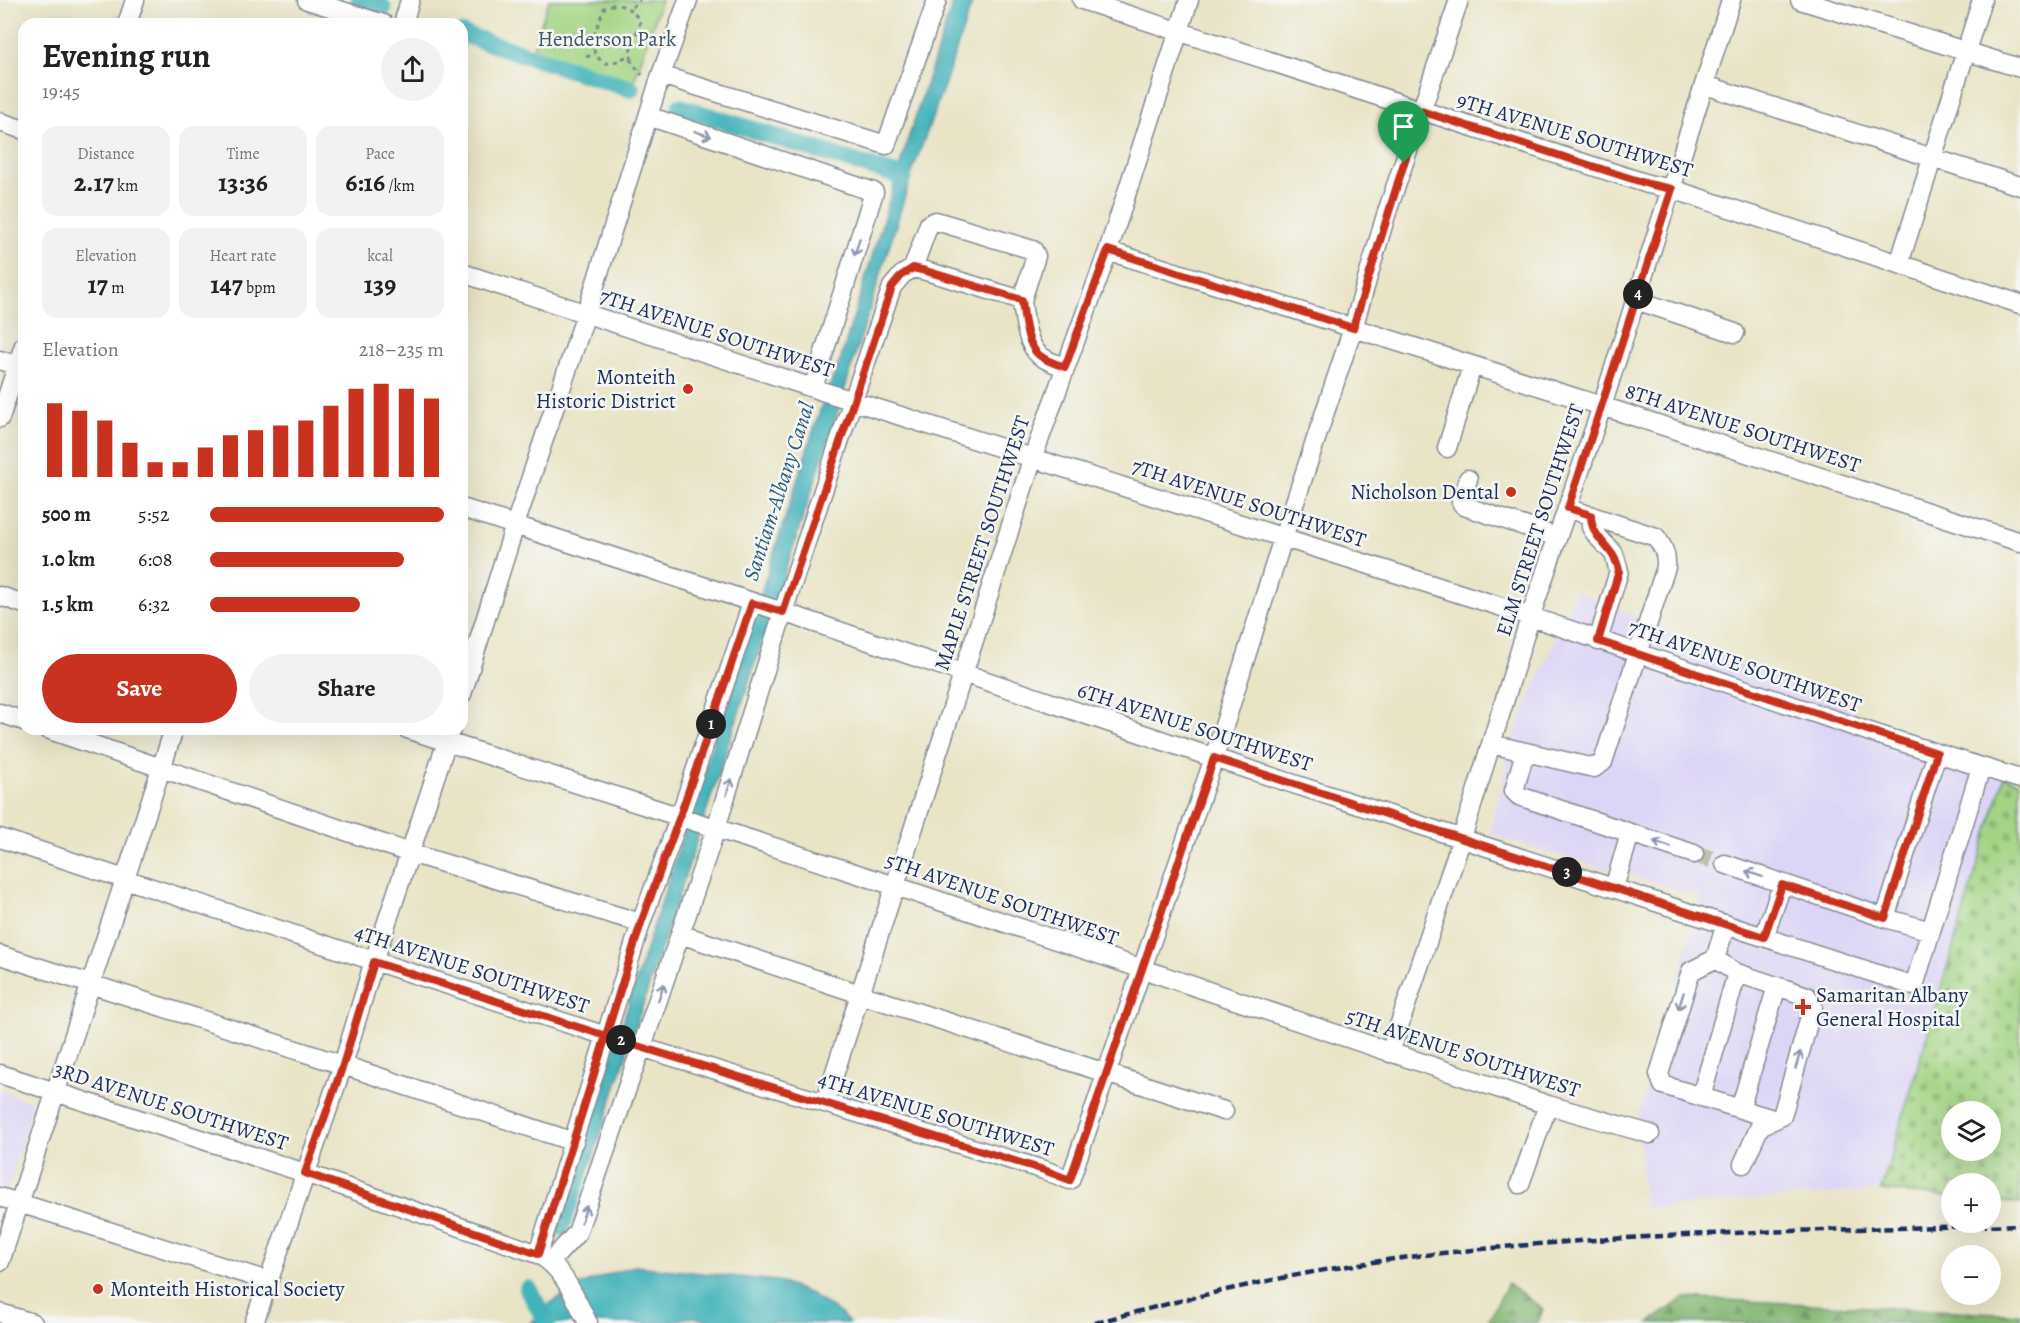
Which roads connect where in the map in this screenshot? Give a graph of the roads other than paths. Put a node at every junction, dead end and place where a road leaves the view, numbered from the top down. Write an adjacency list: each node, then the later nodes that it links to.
1 (135, 0): 12 (street)
2 (307, 0): 13 (street)
3 (411, 0): 14 (street)
4 (688, 0): 18 (street)
5 (937, 0): 18 (street)
6 (1082, 0): 15 (street, 9TH AVENUE SOUTHWEST)
7 (1189, 0): 15 (street, MAPLE STREET SOUTHWEST)
8 (1459, 0): 20 (street)
9 (1731, 0): 19 (street, ELM STREET SOUTHWEST)
10 (1800, 0): 16 (street)
11 (1982, 0): 16 (street)
12 (129, 18)
13 (365, 18)
14 (405, 18)
15 (1180, 31): 20 (street, 9TH AVENUE SOUTHWEST); 27 (street, MAPLE STREET SOUTHWEST)
16 (1966, 50): 17 (street); 24 (street)
17 (2020, 68)
18 (659, 81): 21 (street)
19 (1705, 85): 24 (street); 26 (street, ELM STREET SOUTHWEST)
20 (1421, 111): 26 (street, 9TH AVENUE SOUTHWEST); 35 (street)
21 (648, 116): 34 (street); 40 (street, one-way to 40)
22 (0, 122): 23 (street)
23 (18, 128)
24 (1932, 157): 25 (street); 28 (street)
25 (2020, 186)
26 (1672, 189): 28 (street, 9TH AVENUE SOUTHWEST); 32 (street, ELM STREET SOUTHWEST)
27 (1108, 250): 35 (street, 8TH AVENUE SOUTHWEST); 39 (street, MAPLE STREET SOUTHWEST)
28 (1899, 264): 33 (street, 9TH AVENUE SOUTHWEST)
29 (913, 268): 31 (street); 31 (street); 40 (street)
30 (468, 275): 34 (street, 7TH AVENUE SOUTHWEST)
31 (1022, 300): 39 (street)
32 (1636, 300): 36 (street); 41 (street, ELM STREET SOUTHWEST)
33 (2020, 304)
34 (586, 314): 40 (street, 7TH AVENUE SOUTHWEST); 49 (street)
35 (1353, 328): 38 (street, 8TH AVENUE SOUTHWEST); 51 (street)
36 (1735, 333)
37 (14, 365): 42 (street)
38 (1472, 366): 41 (street, 8TH AVENUE SOUTHWEST); 43 (street)
39 (1065, 367): 44 (street, MAPLE STREET SOUTHWEST)
40 (833, 394): 44 (street, 7TH AVENUE SOUTHWEST); 56 (street)
41 (1602, 406): 46 (street, ELM STREET SOUTHWEST); 52 (street, 8TH AVENUE SOUTHWEST)
42 (0, 418)
43 (1447, 448)
44 (1033, 457): 51 (street, 7TH AVENUE SOUTHWEST); 60 (street, MAPLE STREET SOUTHWEST)
45 (1468, 479): 50 (street)
46 (1568, 508): 48 (street); 50 (street, ELM STREET SOUTHWEST)
47 (468, 510): 49 (street, 6TH AVENUE SOUTHWEST)
48 (1591, 515): 58 (street); 59 (street)
49 (515, 525): 55 (street, 6TH AVENUE SOUTHWEST); 61 (street)
50 (1557, 537): 57 (street, ELM STREET SOUTHWEST)
51 (1283, 538): 57 (street, 7TH AVENUE SOUTHWEST); 70 (street)
52 (2020, 542)
53 (0, 596): 54 (street)
54 (18, 602)
55 (753, 603): 56 (street, 6TH AVENUE SOUTHWEST); 74 (street)
56 (779, 611): 60 (street, 6TH AVENUE SOUTHWEST); 75 (street, one-way to 56)
57 (1530, 618): 58 (street, 7TH AVENUE SOUTHWEST); 67 (street, ELM STREET SOUTHWEST)
58 (1598, 641): 59 (street, 7TH AVENUE SOUTHWEST)
59 (1639, 654): 68 (street); 69 (street, 7TH AVENUE SOUTHWEST)
60 (963, 672): 70 (street, 6TH AVENUE SOUTHWEST); 84 (street, MAPLE STREET SOUTHWEST)
61 (468, 675)
62 (0, 714): 63 (street)
63 (18, 720)
64 (65, 735): 71 (street)
65 (172, 735): 71 (street)
66 (449, 736): 74 (street, 5TH AVENUE SOUTHWEST); 79 (street)
67 (1491, 744): 68 (street); 78 (street, ELM STREET SOUTHWEST)
68 (1525, 752): 76 (street)
69 (1937, 753): 72 (street, 7TH AVENUE SOUTHWEST); 86 (street)
70 (1214, 758): 78 (street, 6TH AVENUE SOUTHWEST); 95 (street)
71 (162, 767): 79 (street); 82 (street)
72 (1981, 767): 73 (street, 7TH AVENUE SOUTHWEST); 89 (street)
73 (2020, 779)
74 (683, 818): 75 (street, 5TH AVENUE SOUTHWEST); 87 (street)
75 (711, 827): 84 (street, 5TH AVENUE SOUTHWEST); 90 (street)
76 (1630, 833): 80 (street, one-way to 76); 85 (street)
77 (0, 838): 82 (street, 4TH AVENUE SOUTHWEST)
78 (1462, 838): 85 (street, 6TH AVENUE SOUTHWEST); 102 (street, ELM STREET SOUTHWEST)
79 (410, 853): 87 (street); 94 (street)
80 (1694, 854)
81 (1725, 864): 83 (street, one-way to 81)
82 (125, 879): 94 (street, 4TH AVENUE SOUTHWEST); 97 (street)
83 (1782, 885): 86 (street); 91 (street)
84 (895, 886): 95 (street, 5TH AVENUE SOUTHWEST); 99 (street, MAPLE STREET SOUTHWEST)
85 (1614, 888): 88 (street, 6TH AVENUE SOUTHWEST)
86 (1885, 918): 89 (street)
87 (641, 923): 100 (street)
88 (1726, 924): 91 (street, 6TH AVENUE SOUTHWEST); 93 (street)
89 (1931, 931): 91 (street, 6TH AVENUE SOUTHWEST)
90 (680, 934): 99 (street); 101 (street, one-way to 90)
91 (1764, 937)
92 (0, 955): 97 (street)
93 (1714, 959): 96 (street); 107 (street, one-way to 107)
94 (374, 962): 100 (street, 4TH AVENUE SOUTHWEST); 103 (street)
95 (1141, 969): 102 (street, 5TH AVENUE SOUTHWEST); 105 (street)
96 (1737, 973): 98 (street); 107 (street)
97 (90, 985): 103 (street); 106 (street)
98 (1777, 986): 110 (street); 112 (street, one-way to 98)
99 (860, 994): 105 (street); 108 (street, MAPLE STREET SOUTHWEST)
100 (610, 1036): 101 (street, 4TH AVENUE SOUTHWEST); 114 (street)
101 (638, 1046): 108 (street, 4TH AVENUE SOUTHWEST); 121 (street, one-way to 101)
102 (1390, 1053): 109 (street, 5TH AVENUE SOUTHWEST)
103 (343, 1065): 114 (street); 116 (street)
104 (0, 1074): 106 (street, 3RD AVENUE SOUTHWEST)
105 (1106, 1074): 108 (street, 4TH AVENUE SOUTHWEST); 111 (street)
106 (54, 1092): 116 (street, 3RD AVENUE SOUTHWEST); 119 (street)
107 (1701, 1096): 110 (street)
108 (825, 1103)
109 (1548, 1105): 113 (street, 5TH AVENUE SOUTHWEST); 117 (street)
110 (1740, 1109): 112 (street)
111 (1224, 1111)
112 (1778, 1118): 115 (street)
113 (1650, 1134)
114 (573, 1142): 121 (street)
115 (1743, 1164)
116 (305, 1173): 121 (street, 3RD AVENUE SOUTHWEST); 122 (street)
117 (1520, 1184)
118 (0, 1197): 119 (street)
119 (19, 1203): 120 (street); 122 (street)
120 (0, 1262)
121 (550, 1263): 126 (street)
122 (268, 1281): 125 (street)
123 (0, 1313): 124 (street)
124 (32, 1323)
125 (254, 1323)
126 (588, 1323)

